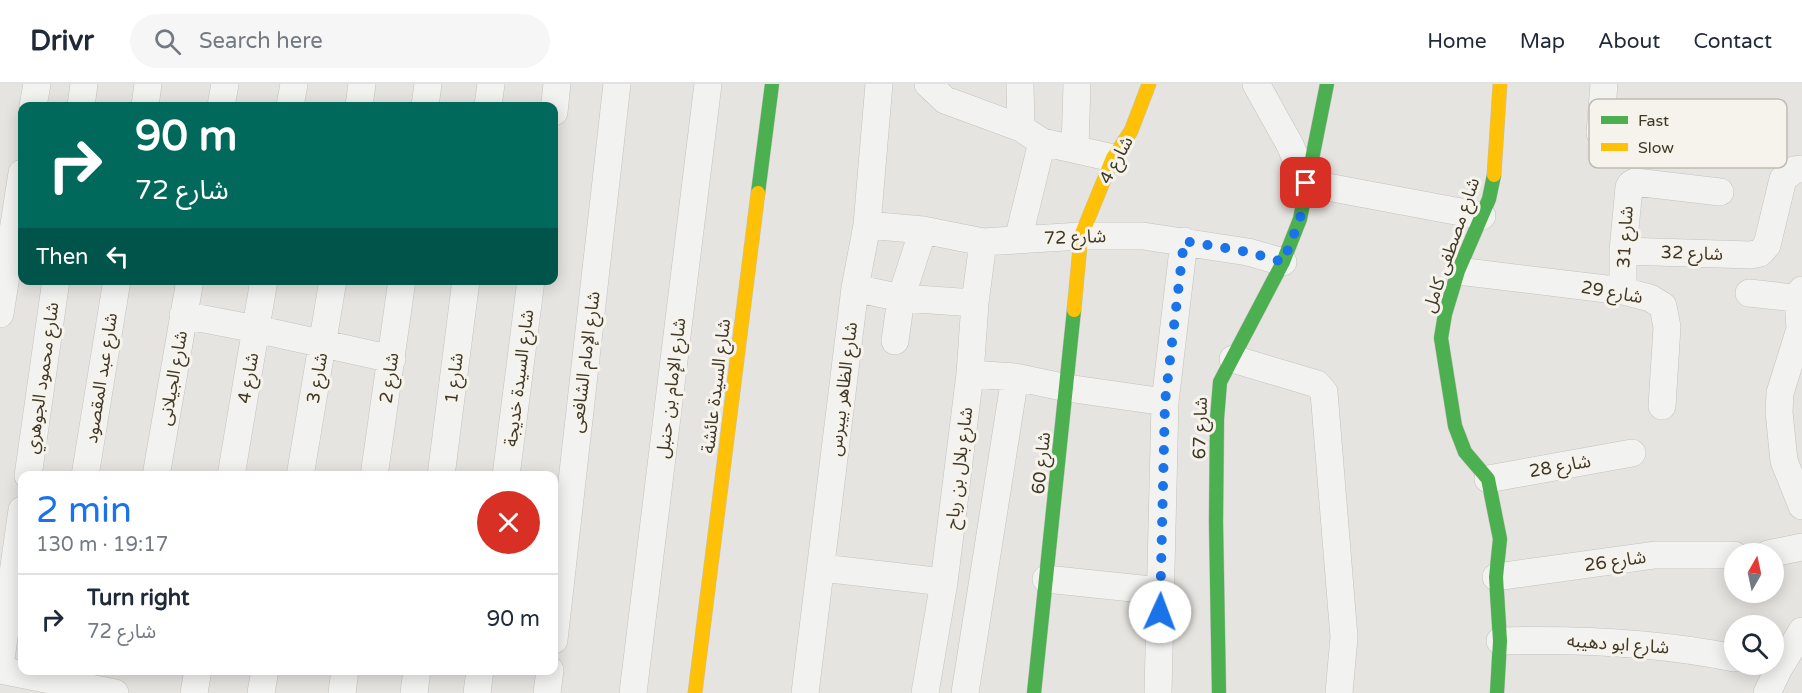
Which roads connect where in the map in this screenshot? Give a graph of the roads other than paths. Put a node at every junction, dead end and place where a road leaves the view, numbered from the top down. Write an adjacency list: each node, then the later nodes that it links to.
1 (37, 84): 23 (street)
2 (84, 84): 24 (street)
3 (148, 84): 25 (street)
4 (225, 84): 26 (street)
5 (294, 84): 27 (street)
6 (362, 84): 28 (street)
7 (428, 84): 29 (street)
8 (491, 84): 30 (street)
9 (557, 84): 31 (street)
10 (617, 84): 96 (street, شارع الإمام الشافعى)
11 (708, 84): 120 (street, شارع الإمام بن حنبل)
12 (772, 84): 121 (street, شارع السيدة عائشة)
13 (879, 84): 40 (street, شارع الظاهر بيبرس)
14 (928, 84): 32 (street)
15 (1020, 84): 32 (street)
16 (1077, 84): 33 (street)
17 (1149, 84): 34 (street, شارع 4)
18 (1256, 84): 36 (street)
19 (1327, 84): 36 (street, شارع 67)
20 (1500, 84): 39 (street, شارع مصطفى كامل)
21 (1604, 84): 22 (street)
22 (1603, 99)
23 (34, 102)
24 (82, 102)
25 (146, 102)
26 (222, 102)
27 (291, 102)
28 (360, 102)
29 (426, 102)
30 (489, 102)
31 (555, 102)
32 (1031, 135): 33 (street); 43 (street)
33 (1075, 148): 34 (street)
34 (1113, 158): 42 (street, شارع 4)
35 (1802, 169): 46 (street, شارع 32)
36 (1306, 183): 39 (street); 47 (street, شارع 67)
37 (1720, 192): 46 (street, شارع 31)
38 (18, 199): 63 (street)
39 (1482, 216): 48 (street, شارع مصطفى كامل)
40 (867, 225): 41 (street, شارع 72); 57 (street, شارع الظاهر بيبرس)
41 (923, 230): 45 (street, شارع 72); 61 (street)
42 (1081, 236): 43 (street, شارع 72); 44 (street, شارع 72); 72 (street, شارع 60)
43 (1018, 240): 45 (street, شارع 72)
44 (1184, 241): 47 (street, شارع 72); 73 (street)
45 (983, 242): 62 (street, شارع بلال بن رباح)
46 (1623, 251): 58 (street, شارع 31)
47 (1283, 262): 69 (street, شارع 67)
48 (1458, 271): 58 (street, شارع 29); 85 (street, شارع مصطفى كامل)
49 (55, 285): 77 (street, شارع محمود الجوهري)
50 (116, 285): 78 (street, شارع عبد المقصود)
51 (189, 285): 64 (street, شارع الجيلانى)
52 (263, 285): 65 (street, شارع 4)
53 (332, 285): 67 (street, شارع 3)
54 (401, 285): 68 (street, شارع 2)
55 (465, 285): 83 (street, شارع 1)
56 (530, 285): 84 (street, شارع السيدة خديجة)
57 (855, 288): 61 (street); 91 (street, شارع الظاهر بيبرس)
58 (1623, 291): 74 (street, شارع 29)
59 (1749, 292): 60 (street)
60 (1800, 293): 76 (street)
61 (902, 298): 62 (street); 66 (street)
62 (975, 303): 70 (street, شارع بلال بن رباح)
63 (0, 314)
64 (183, 315): 65 (street); 79 (street, شارع الجيلانى)
65 (256, 329): 67 (street); 80 (street, شارع 4)
66 (895, 341)
67 (323, 345): 68 (street); 81 (street, شارع 3)
68 (392, 359): 82 (street, شارع 2)
69 (1233, 359): 127 (street, شارع 67); 128 (street)
70 (970, 374): 71 (street); 94 (street, شارع بلال بن رباح)
71 (1015, 377): 72 (street); 124 (street)
72 (1067, 388): 73 (street); 93 (street, شارع 60)
73 (1165, 402): 95 (street)
74 (1662, 406)
75 (1632, 453): 85 (street, شارع 28)
76 (1793, 460): 86 (street)
77 (29, 471)
78 (86, 471)
79 (157, 471)
80 (232, 471)
81 (301, 471)
82 (375, 471)
83 (442, 471)
84 (507, 471)
85 (1488, 479): 92 (street, شارع مصطفى كامل)
86 (1802, 506)
87 (18, 539): 101 (street)
88 (1802, 547): 89 (street)
89 (1784, 551)
90 (1724, 555): 92 (street, شارع 26)
91 (822, 568): 94 (street); 122 (street, شارع الظاهر بيبرس)
92 (1496, 577): 98 (street, شارع مصطفى كامل)
93 (1046, 579): 95 (street); 125 (street, شارع 60)
94 (944, 582): 123 (street, شارع بلال بن رباح)
95 (1161, 591): 126 (street)
96 (558, 605)
97 (1802, 631): 99 (street)
98 (1500, 641): 100 (street, شارع ابو دهيبه); 129 (street, شارع مصطفى كامل)
99 (1784, 651)
100 (1724, 656)
101 (0, 668): 102 (street)
102 (18, 671)
103 (44, 675): 112 (street)
104 (122, 675): 113 (street)
105 (197, 675): 114 (street)
106 (264, 675): 115 (street)
107 (344, 675): 116 (street)
108 (416, 675): 117 (street)
109 (479, 675): 118 (street)
110 (550, 675): 119 (street)
111 (1770, 675): 130 (street)
112 (115, 693)
113 (120, 693)
114 (194, 693)
115 (261, 693)
116 (342, 693)
117 (414, 693)
118 (477, 693)
119 (548, 693)
120 (633, 693)
121 (695, 693)
122 (805, 693)
123 (925, 693)
124 (965, 693)
125 (1034, 693)
126 (1158, 693)
127 (1219, 693)
128 (1339, 693)
129 (1497, 693)
130 (1767, 693)

